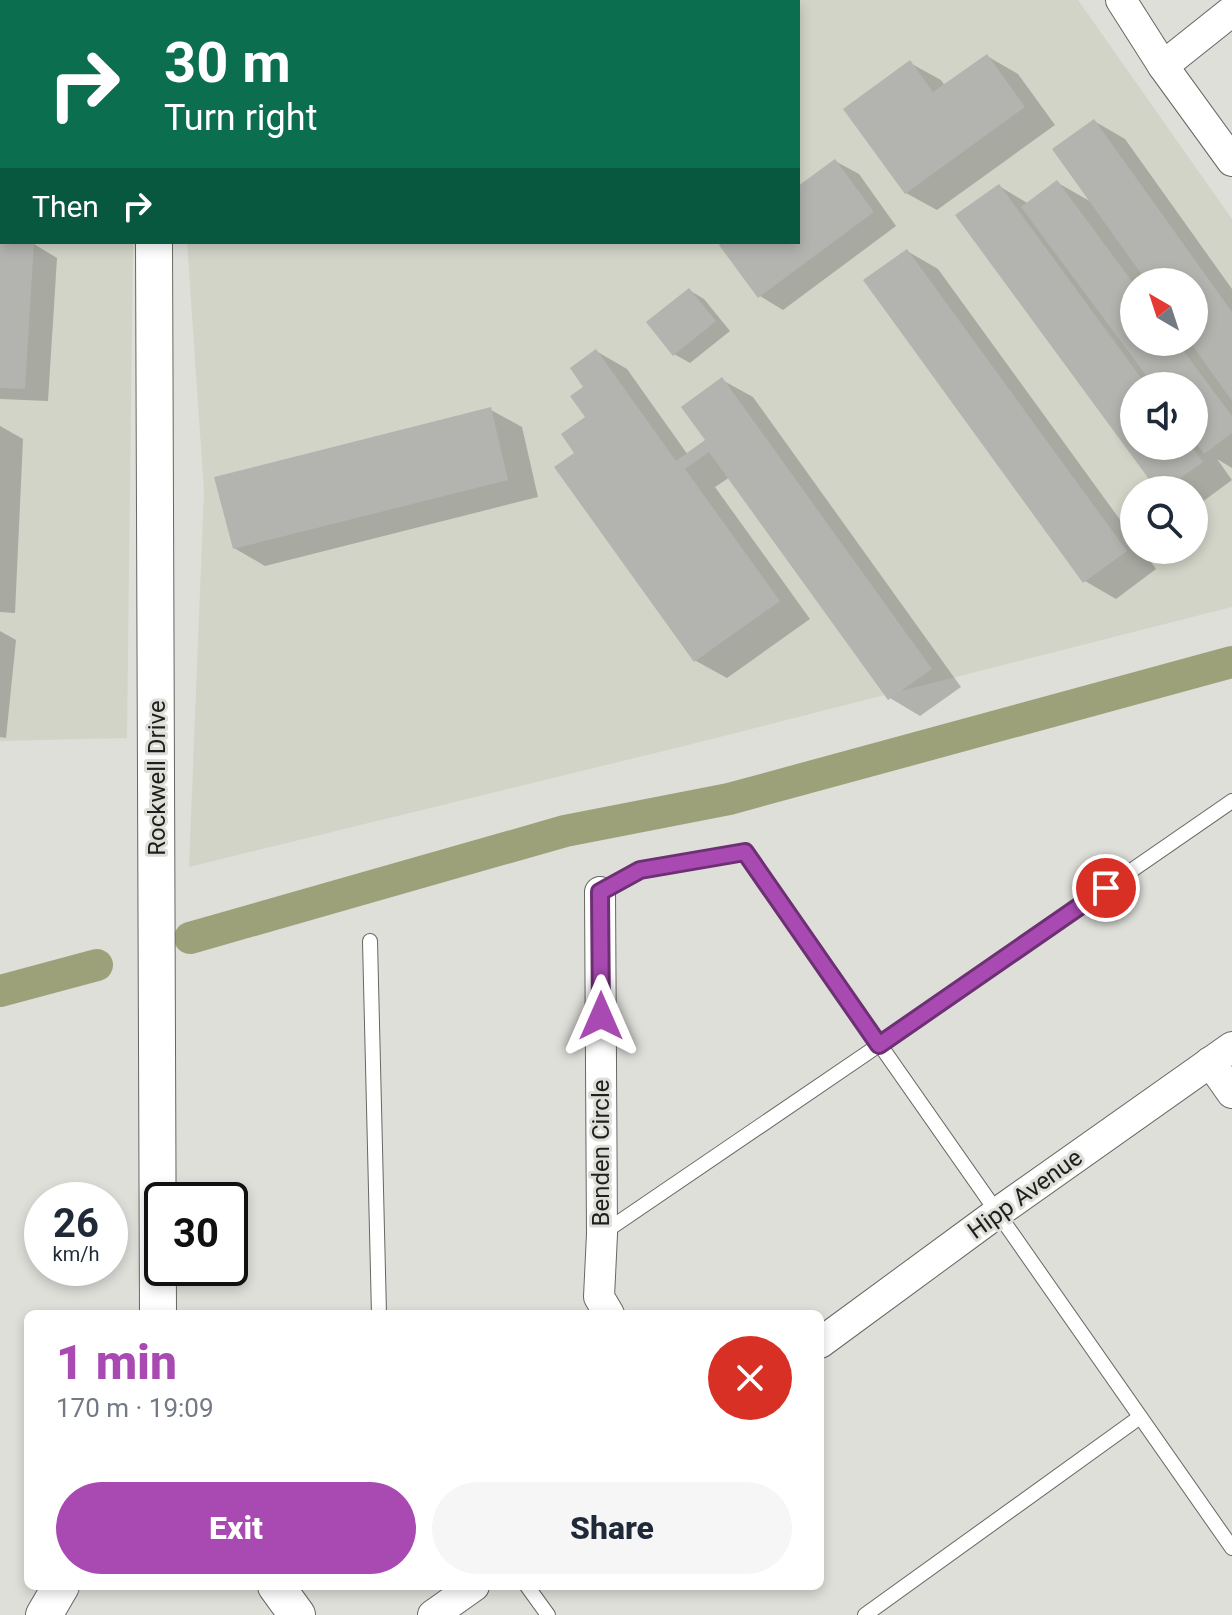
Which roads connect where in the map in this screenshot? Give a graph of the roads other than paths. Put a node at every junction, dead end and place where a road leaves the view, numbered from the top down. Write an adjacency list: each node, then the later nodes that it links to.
1 (1121, 0): 3 (street)
2 (1232, 11): 3 (street)
3 (1163, 66): 4 (street)
4 (1232, 161)
5 (154, 244): 14 (street, Rockwell Drive)
6 (1232, 801): 9 (lane)
7 (600, 892): 9 (lane); 13 (street, Benden Circle)
8 (370, 941): 15 (lane)
9 (879, 1045): 12 (lane); 13 (lane)
10 (1221, 1054): 11 (street); 12 (street, Hipp Avenue)
11 (1232, 1093)
12 (997, 1213): 17 (street, Hipp Avenue); 18 (lane)
13 (602, 1234): 16 (street, Benden Circle)
14 (158, 1310)
15 (379, 1310)
16 (607, 1310)
17 (824, 1340)
18 (1140, 1417): 19 (lane); 28 (lane)
19 (1232, 1548)
20 (59, 1590): 24 (street)
21 (279, 1590): 25 (street)
22 (468, 1590): 26 (street)
23 (530, 1590): 27 (lane)
24 (44, 1615)
25 (297, 1615)
26 (433, 1615)
27 (548, 1615)
28 (865, 1615)

